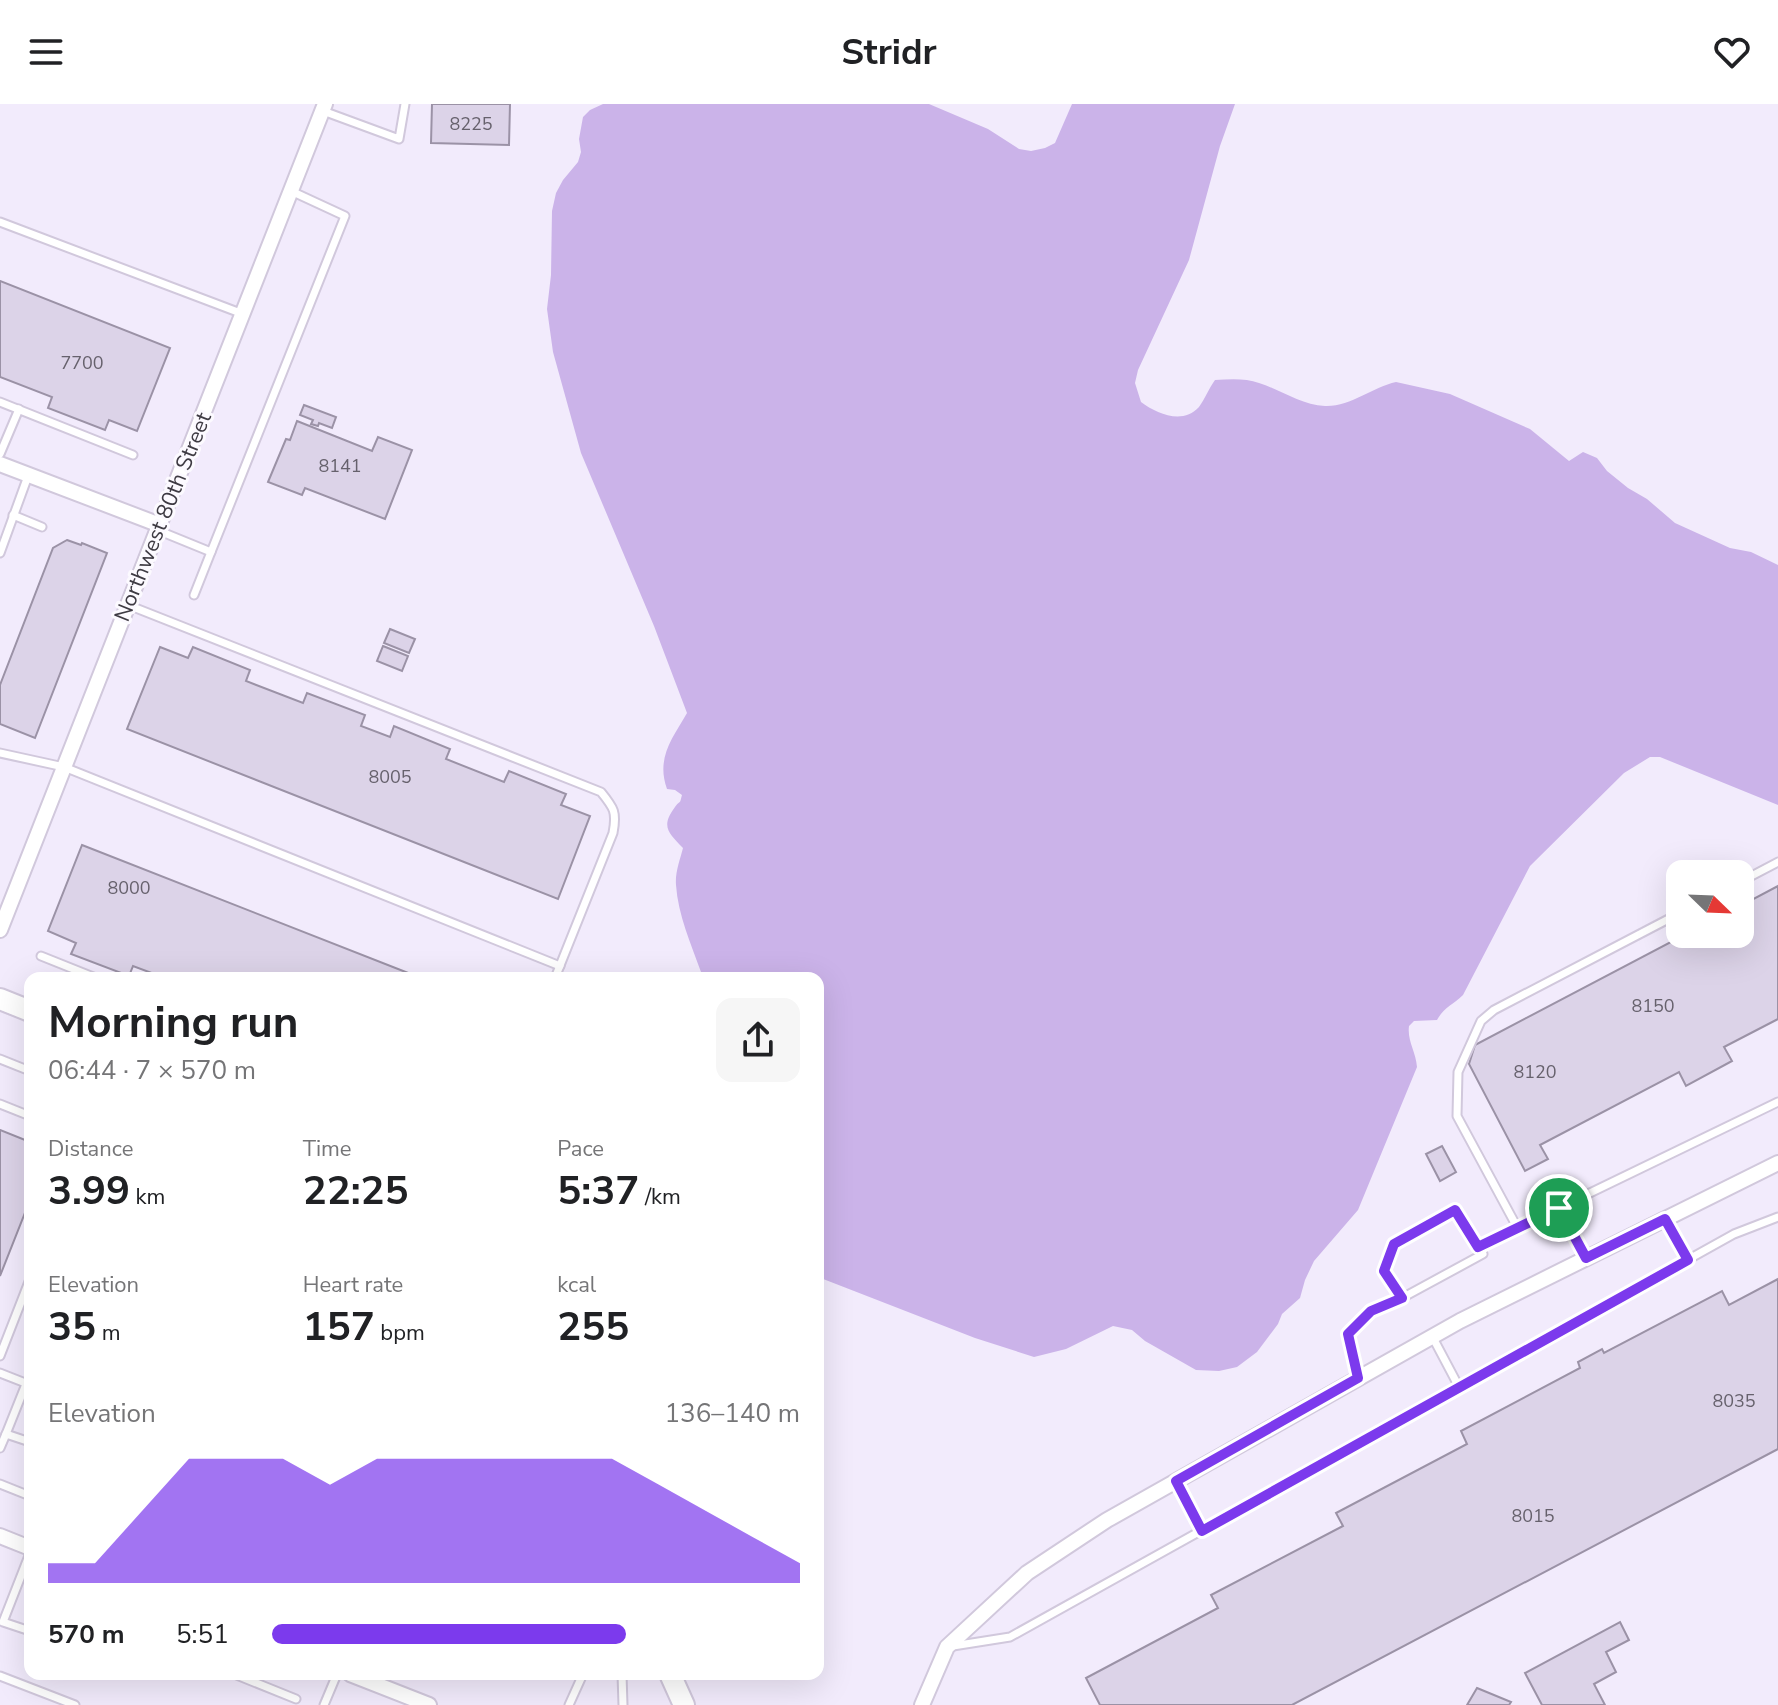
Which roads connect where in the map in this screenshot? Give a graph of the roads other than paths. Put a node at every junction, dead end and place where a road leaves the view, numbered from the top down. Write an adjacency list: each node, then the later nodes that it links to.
1 (405, 104): 2 (lane)
2 (324, 107): 3 (street, Northwest 80th Street)
3 (291, 191): 5 (street, Northwest 80th Street); 15 (lane)
4 (0, 222): 5 (lane)
5 (243, 314): 14 (street, Northwest 80th Street)
6 (0, 402): 7 (lane)
7 (19, 409): 8 (lane); 9 (lane)
8 (0, 454)
9 (133, 455)
10 (0, 464): 11 (street)
11 (29, 475): 12 (lane); 14 (street)
12 (13, 515): 13 (lane); 16 (lane)
13 (42, 527)
14 (158, 527): 15 (lane); 18 (street, Northwest 80th Street)
15 (211, 552): 17 (lane)
16 (0, 553)
17 (194, 595)
18 (128, 605): 20 (street, Northwest 80th Street); 26 (lane)
19 (0, 753): 20 (lane)
20 (64, 767): 24 (street, Northwest 80th Street); 26 (lane)
21 (1778, 862): 22 (lane)
22 (1754, 875)
23 (1666, 920): 40 (lane)
24 (0, 930)
25 (41, 956): 27 (lane)
26 (560, 966): 28 (lane)
27 (81, 972)
28 (558, 972)
29 (0, 1000): 30 (main road)
30 (24, 1009)
31 (0, 1059): 32 (lane)
32 (24, 1069)
33 (1778, 1102): 37 (lane)
34 (0, 1104): 35 (lane)
35 (24, 1114)
36 (1778, 1163): 39 (street)
37 (1559, 1208): 40 (lane); 42 (lane)
38 (1778, 1217): 43 (lane)
39 (1665, 1219): 42 (street); 43 (lane)
40 (1517, 1227): 41 (lane)
41 (1478, 1247): 45 (lane); 45 (lane)
42 (1586, 1258): 46 (street)
43 (1688, 1260): 51 (lane)
44 (24, 1294): 47 (lane)
45 (1402, 1298): 49 (lane)
46 (1432, 1336): 49 (street); 51 (lane)
47 (0, 1356)
48 (0, 1373): 50 (lane)
49 (1358, 1378): 56 (street)
50 (24, 1382)
51 (1459, 1387): 59 (lane)
52 (24, 1393): 53 (lane)
53 (6, 1434): 54 (lane); 55 (lane)
54 (24, 1440)
55 (0, 1448)
56 (1176, 1481): 59 (lane); 65 (street)
57 (0, 1484): 58 (lane)
58 (24, 1494)
59 (1202, 1531): 65 (lane)
60 (0, 1536): 61 (street)
61 (24, 1547)
62 (24, 1566): 63 (lane)
63 (2, 1626): 64 (lane)
64 (24, 1630)
65 (947, 1647): 80 (street)
66 (0, 1676): 74 (lane)
67 (249, 1680): 73 (lane)
68 (334, 1680): 75 (lane)
69 (369, 1680): 76 (street)
70 (580, 1680): 77 (lane)
71 (622, 1680): 78 (lane)
72 (673, 1680): 79 (main road)
73 (296, 1699)
74 (75, 1705)
75 (324, 1705)
76 (429, 1705)
77 (569, 1705)
78 (623, 1705)
79 (684, 1705)
80 (922, 1705)

